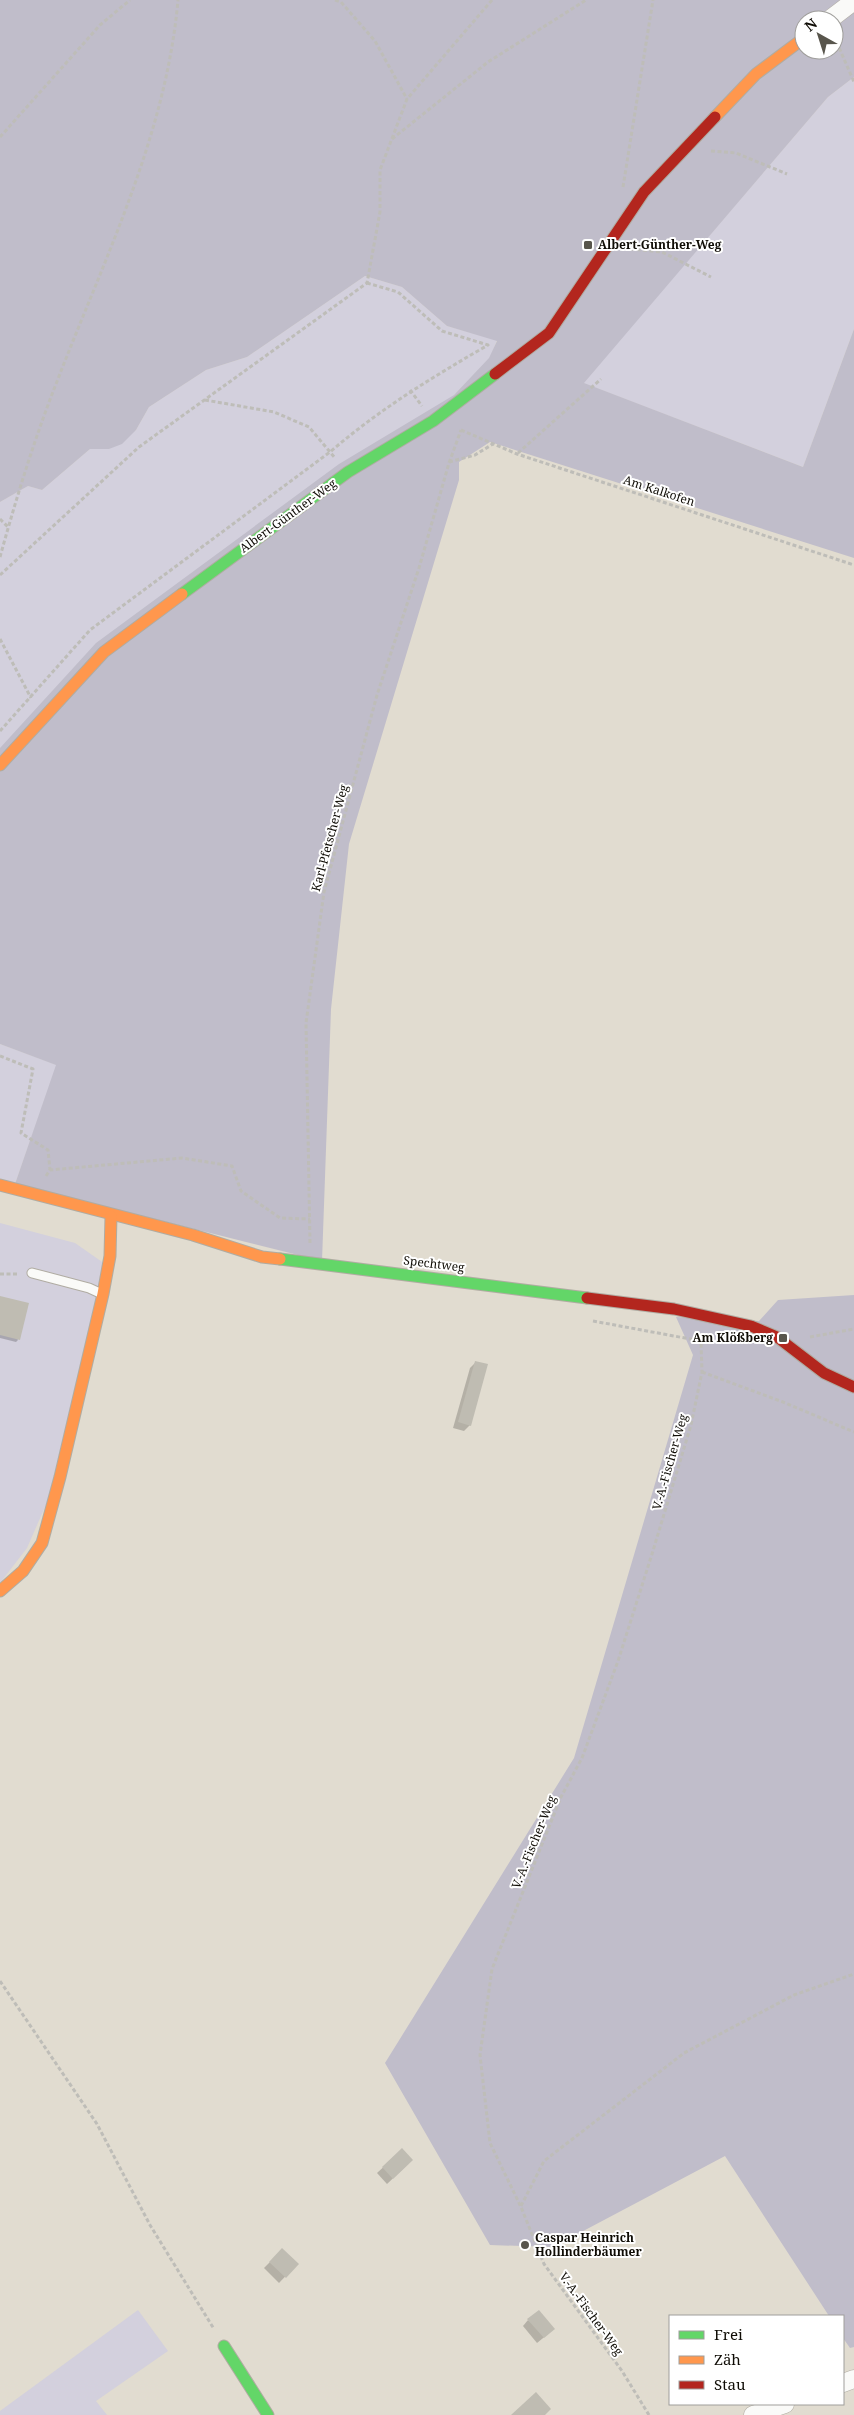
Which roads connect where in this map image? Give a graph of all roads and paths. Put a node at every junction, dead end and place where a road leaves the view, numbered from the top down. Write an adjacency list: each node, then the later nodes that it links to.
1 (130, 0): 13 (path)
2 (178, 0): 29 (path)
3 (335, 0): 12 (path)
4 (492, 0): 12 (path)
5 (586, 0): 14 (path)
6 (653, 0): 17 (path)
7 (854, 1): 8 (street)
8 (842, 10)
9 (794, 46): 15 (street, Albert-Günther-Weg)
10 (844, 59): 11 (path)
11 (854, 82)
12 (407, 99): 14 (path)
13 (0, 137)
14 (392, 139): 20 (path)
15 (685, 148): 16 (path); 18 (street, Albert-Günther-Weg)
16 (787, 174)
17 (621, 196)
18 (607, 247): 19 (path); 35 (street, Albert-Günther-Weg)
19 (711, 277)
20 (367, 284): 22 (path); 25 (path)
21 (601, 379): 26 (path)
22 (205, 400): 25 (path); 32 (path)
23 (461, 430): 24 (path, Am Kalkofen); 27 (path, Karl-Pfetscher-Weg)
24 (493, 444): 26 (path, Am Kalkofen); 27 (path)
25 (330, 452): 34 (path)
26 (517, 454): 31 (path, Am Kalkofen)
27 (449, 463): 43 (path, Karl-Pfetscher-Weg)
28 (0, 518): 29 (path)
29 (8, 527): 30 (path)
30 (0, 557)
31 (854, 565)
32 (0, 575)
33 (0, 639): 34 (path)
34 (31, 698): 35 (path); 36 (path)
35 (40, 722): 37 (street, Albert-Günther-Weg)
36 (0, 731)
37 (0, 765)
38 (0, 1056): 39 (path)
39 (50, 1170): 41 (path); 43 (path)
40 (0, 1185): 41 (street, Spechtweg)
41 (37, 1196): 42 (street, Spechtweg)
42 (111, 1216): 44 (street, Spechtweg); 47 (street)
43 (310, 1219): 44 (path, Karl-Pfetscher-Weg)
44 (309, 1265): 50 (street, Spechtweg)
45 (32, 1273): 46 (path); 47 (lane)
46 (0, 1274)
47 (102, 1294): 54 (street)
48 (608, 1324): 51 (path, V.-A.-Fischer-Weg)
49 (854, 1329): 50 (path)
50 (785, 1342): 52 (street, Spechtweg)
51 (702, 1372): 53 (path); 57 (path, V.-A.-Fischer-Weg)
52 (854, 1387)
53 (854, 1432)
54 (0, 1591)
55 (854, 1974): 57 (path)
56 (0, 1981): 58 (path)
57 (520, 2207): 61 (path, V.-A.-Fischer-Weg)
58 (224, 2346): 60 (street)
59 (781, 2405): 62 (street)
60 (268, 2415)
61 (649, 2415)
62 (754, 2415)

